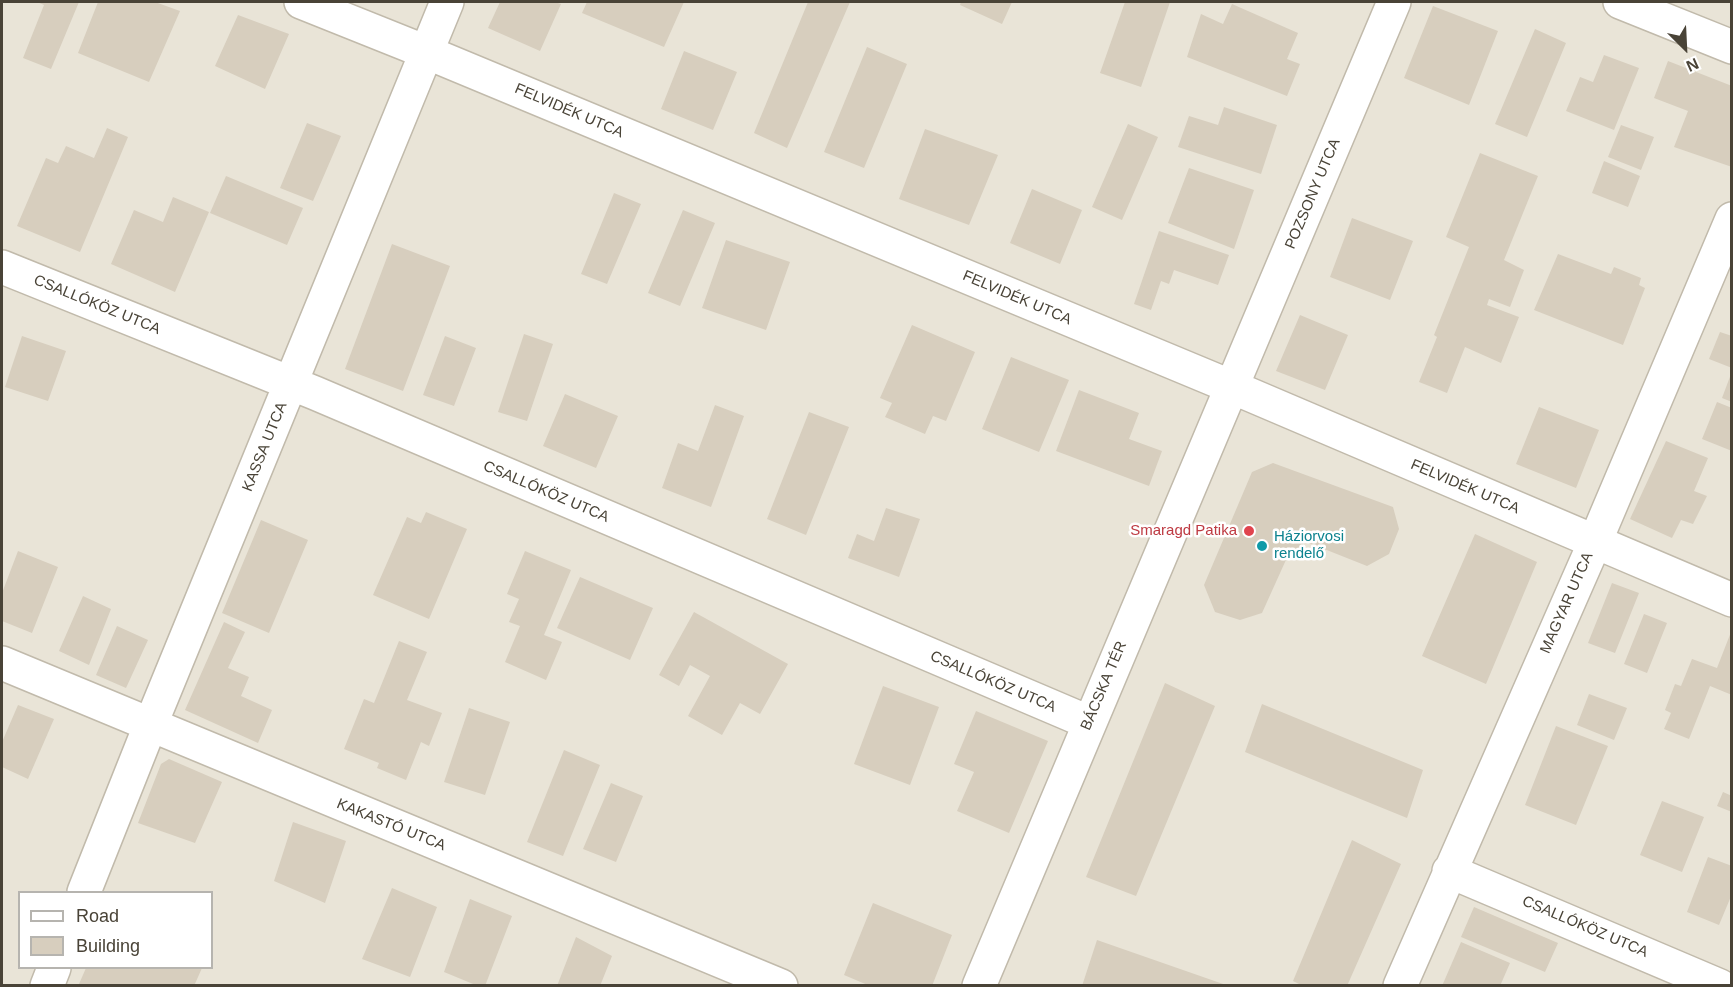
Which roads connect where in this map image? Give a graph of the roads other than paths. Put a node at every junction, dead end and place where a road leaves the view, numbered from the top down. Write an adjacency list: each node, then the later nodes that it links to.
1 (301, 2): 6 (street, FELVIDÉK UTCA)
2 (447, 2): 6 (street, KASSA UTCA)
3 (1394, 2): 10 (street, POZSONY UTCA)
4 (1620, 2): 5 (street)
5 (1731, 47)
6 (426, 52): 9 (street, KASSA UTCA); 10 (street, FELVIDÉK UTCA)
7 (1731, 219): 11 (street, MAGYAR UTCA)
8 (2, 267): 9 (street, CSALLÓKÖZ UTCA)
9 (291, 384): 14 (street, CSALLÓKÖZ UTCA); 15 (street, KASSA UTCA)
10 (1232, 387): 11 (street, FELVIDÉK UTCA); 14 (street, BÁCSKA TÉR)
11 (1595, 542): 12 (street, FELVIDÉK UTCA); 16 (street, MAGYAR UTCA)
12 (1731, 600)
13 (2, 663): 15 (street, KAKASTÓ UTCA)
14 (1088, 722): 21 (street, BÁCSKA TÉR)
15 (150, 726): 17 (street, KASSA UTCA); 20 (street, KAKASTÓ UTCA)
16 (1449, 871): 22 (street, MAGYAR UTCA); 23 (street, CSALLÓKÖZ UTCA)
17 (84, 891)
18 (54, 969): 19 (street)
19 (47, 986)
20 (781, 986)
21 (979, 986)
22 (1400, 986)
23 (1720, 986)

